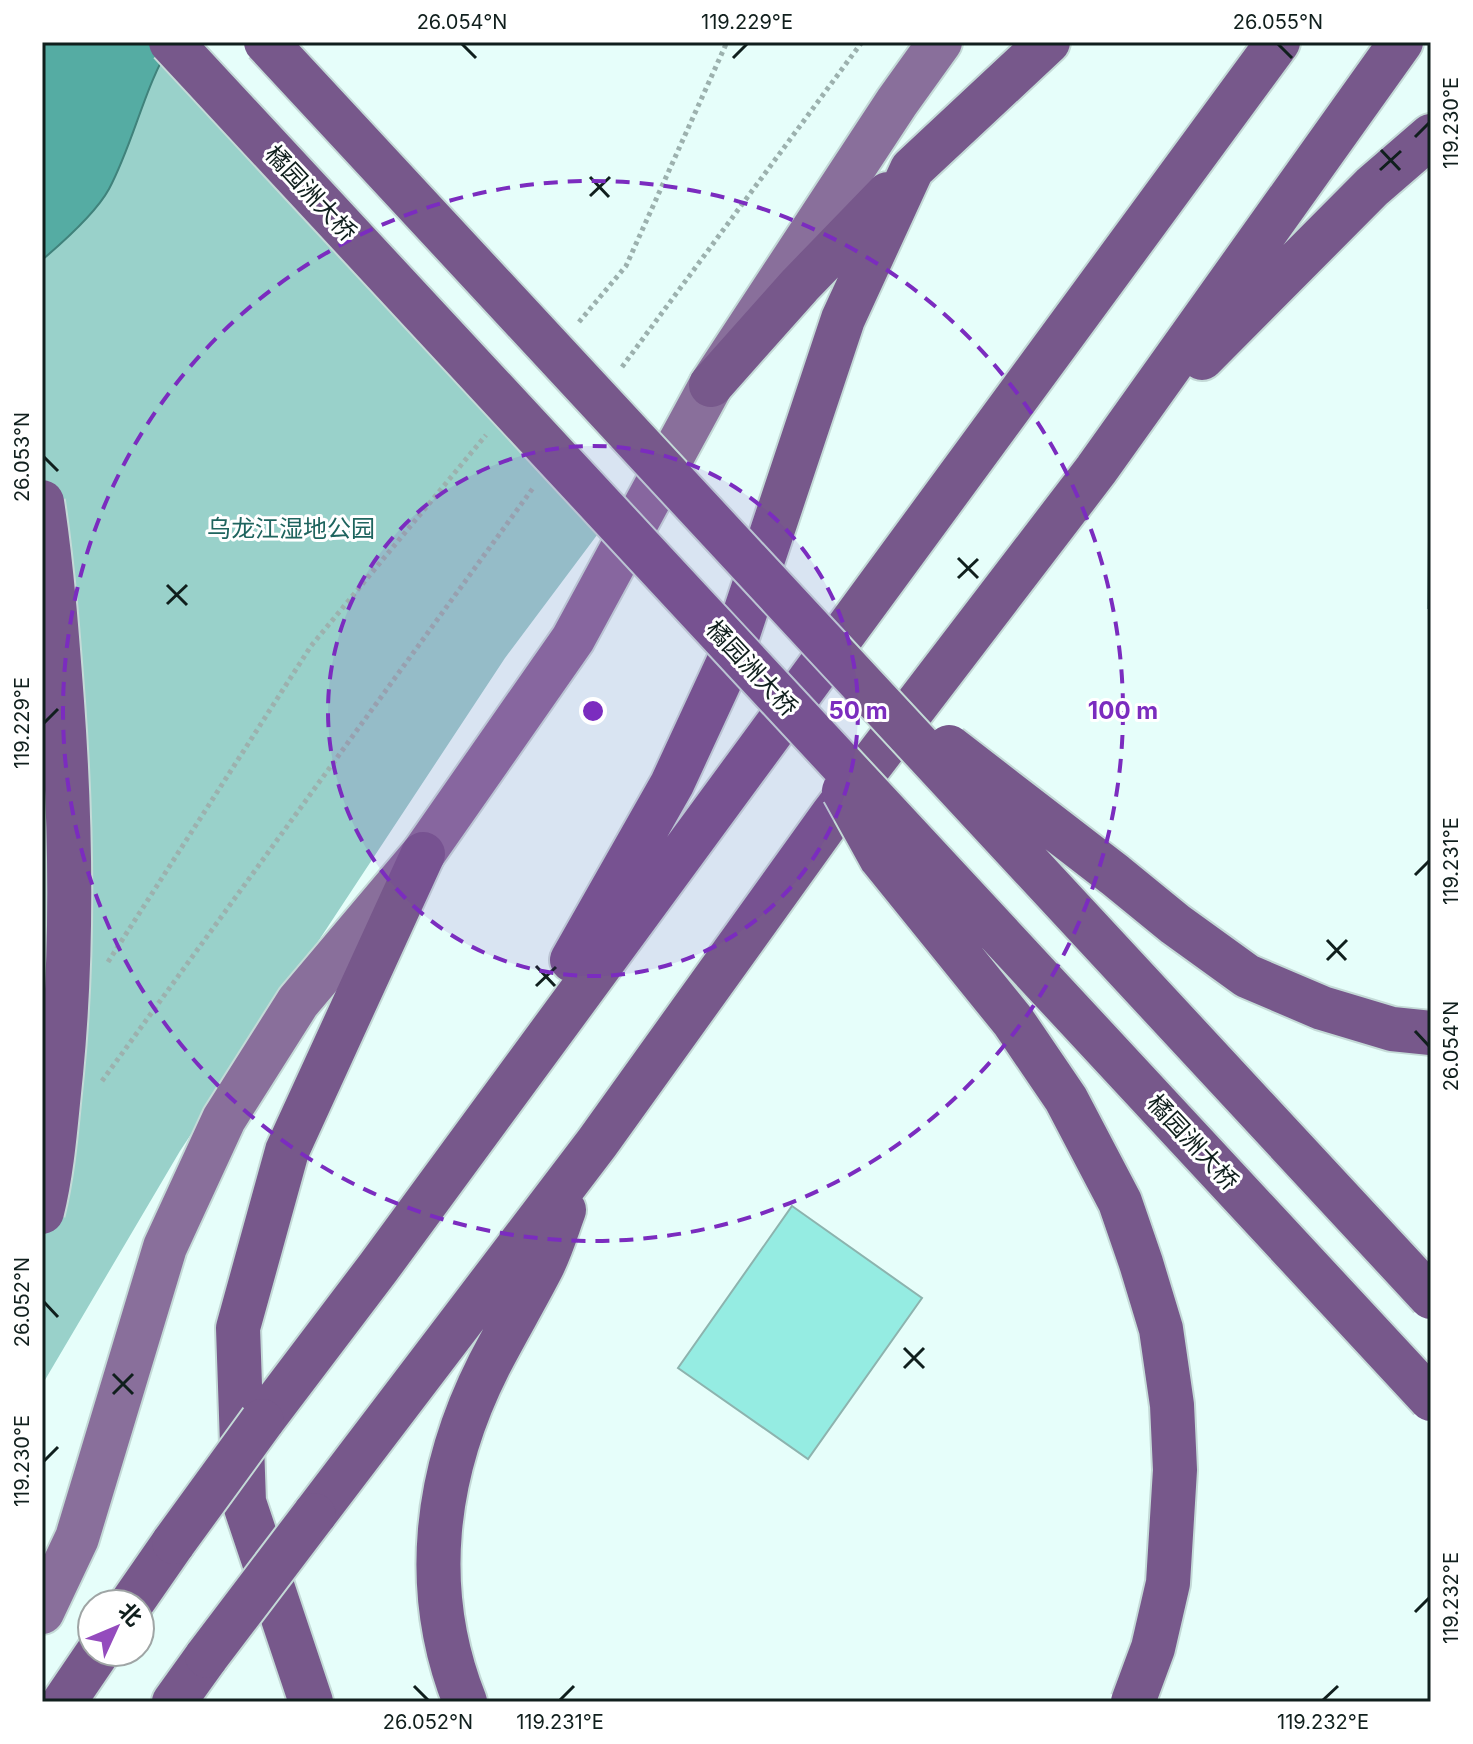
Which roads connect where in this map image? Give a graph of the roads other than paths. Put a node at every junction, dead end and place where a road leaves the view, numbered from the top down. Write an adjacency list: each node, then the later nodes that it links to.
1 (171, 42): 13 (highway, 橘园洲大桥, bridge)
2 (266, 42): 12 (highway, bridge)
3 (940, 42): 9 (main road)
4 (1048, 42): 8 (highway)
5 (1278, 42): 18 (highway)
6 (1401, 42): 10 (highway)
7 (1431, 136): 10 (highway)
8 (912, 169): 9 (highway); 18 (highway)
9 (711, 385): 14 (main road)
10 (1096, 470): 16 (highway)
11 (42, 502): 17 (highway, bridge)
12 (860, 681): 15 (highway, bridge); 19 (highway, bridge)
13 (809, 730): 20 (highway, 橘园洲大桥, bridge); 28 (highway, bridge)
14 (423, 854): 22 (main road); 26 (highway)
15 (1431, 1033)
16 (597, 1143): 25 (highway, bridge); 27 (highway)
17 (42, 1212)
18 (378, 1268): 21 (highway, bridge)
19 (1431, 1297)
20 (1431, 1399)
21 (142, 1588)
22 (42, 1612)
23 (87, 1668): 24 (highway)
24 (64, 1702)
25 (174, 1702)
26 (311, 1702)
27 (465, 1702)
28 (1133, 1702)

